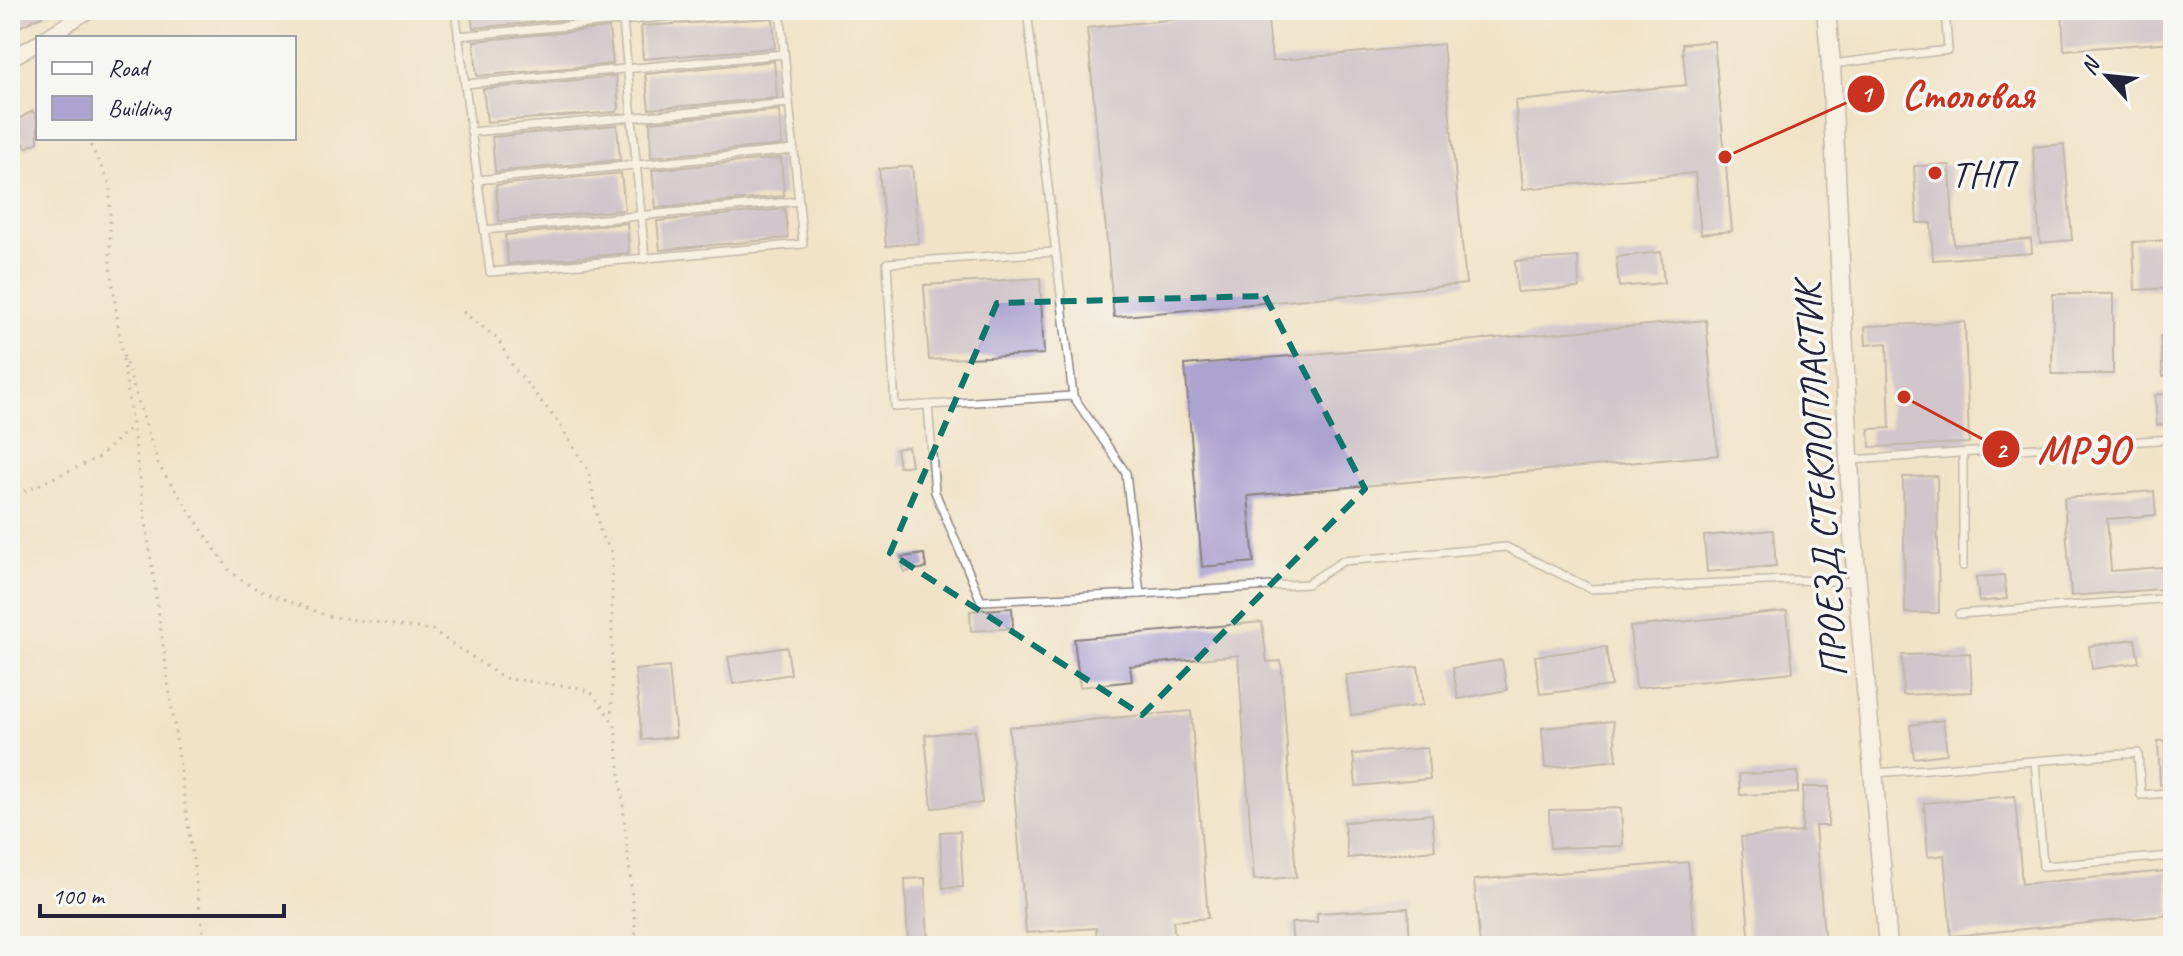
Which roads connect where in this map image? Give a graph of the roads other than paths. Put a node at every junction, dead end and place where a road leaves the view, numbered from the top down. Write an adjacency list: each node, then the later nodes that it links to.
1 (90, 10): 10 (street)
2 (455, 10): 11 (lane)
3 (622, 10): 9 (lane)
4 (738, 10): 9 (lane)
5 (780, 10): 13 (lane)
6 (1027, 10): 27 (lane)
7 (1826, 10): 15 (street, ПРОЕЗД СТЕКЛОПЛАСТИК)
8 (1945, 10): 15 (lane)
9 (623, 21): 11 (lane); 16 (lane)
10 (48, 36)
11 (458, 36): 17 (lane)
12 (36, 44): 14 (street)
13 (784, 54): 16 (lane); 18 (lane)
14 (10, 59)
15 (1831, 64): 33 (street, ПРОЕЗД СТЕКЛОПЛАСТИК)
16 (628, 69): 17 (lane); 19 (lane)
17 (465, 84): 20 (lane)
18 (789, 103): 19 (lane); 21 (lane)
19 (632, 117): 20 (lane); 22 (lane)
20 (471, 132): 23 (lane)
21 (794, 150): 22 (lane); 24 (lane)
22 (636, 165): 23 (lane); 25 (lane)
23 (477, 180): 26 (lane)
24 (799, 201): 25 (lane); 28 (lane)
25 (641, 216): 26 (lane); 28 (lane)
26 (484, 230): 28 (lane)
27 (1054, 252): 29 (lane); 30 (lane)
28 (645, 259)
29 (1073, 396): 30 (lane); 36 (lane)
30 (928, 405): 36 (lane)
31 (2173, 439): 32 (lane)
32 (1963, 453): 33 (lane); 34 (lane)
33 (1849, 460): 35 (street, ПРОЕЗД СТЕКЛОПЛАСТИК)
34 (1963, 566)
35 (1857, 582): 36 (lane); 40 (street, ПРОЕЗД СТЕКЛОПЛАСТИК)
36 (1140, 594)
37 (2173, 598): 38 (lane)
38 (1959, 614)
39 (2035, 761): 39 (lane); 40 (lane)
40 (1875, 773): 41 (street, ПРОЕЗД СТЕКЛОПЛАСТИК)
41 (1888, 946)

